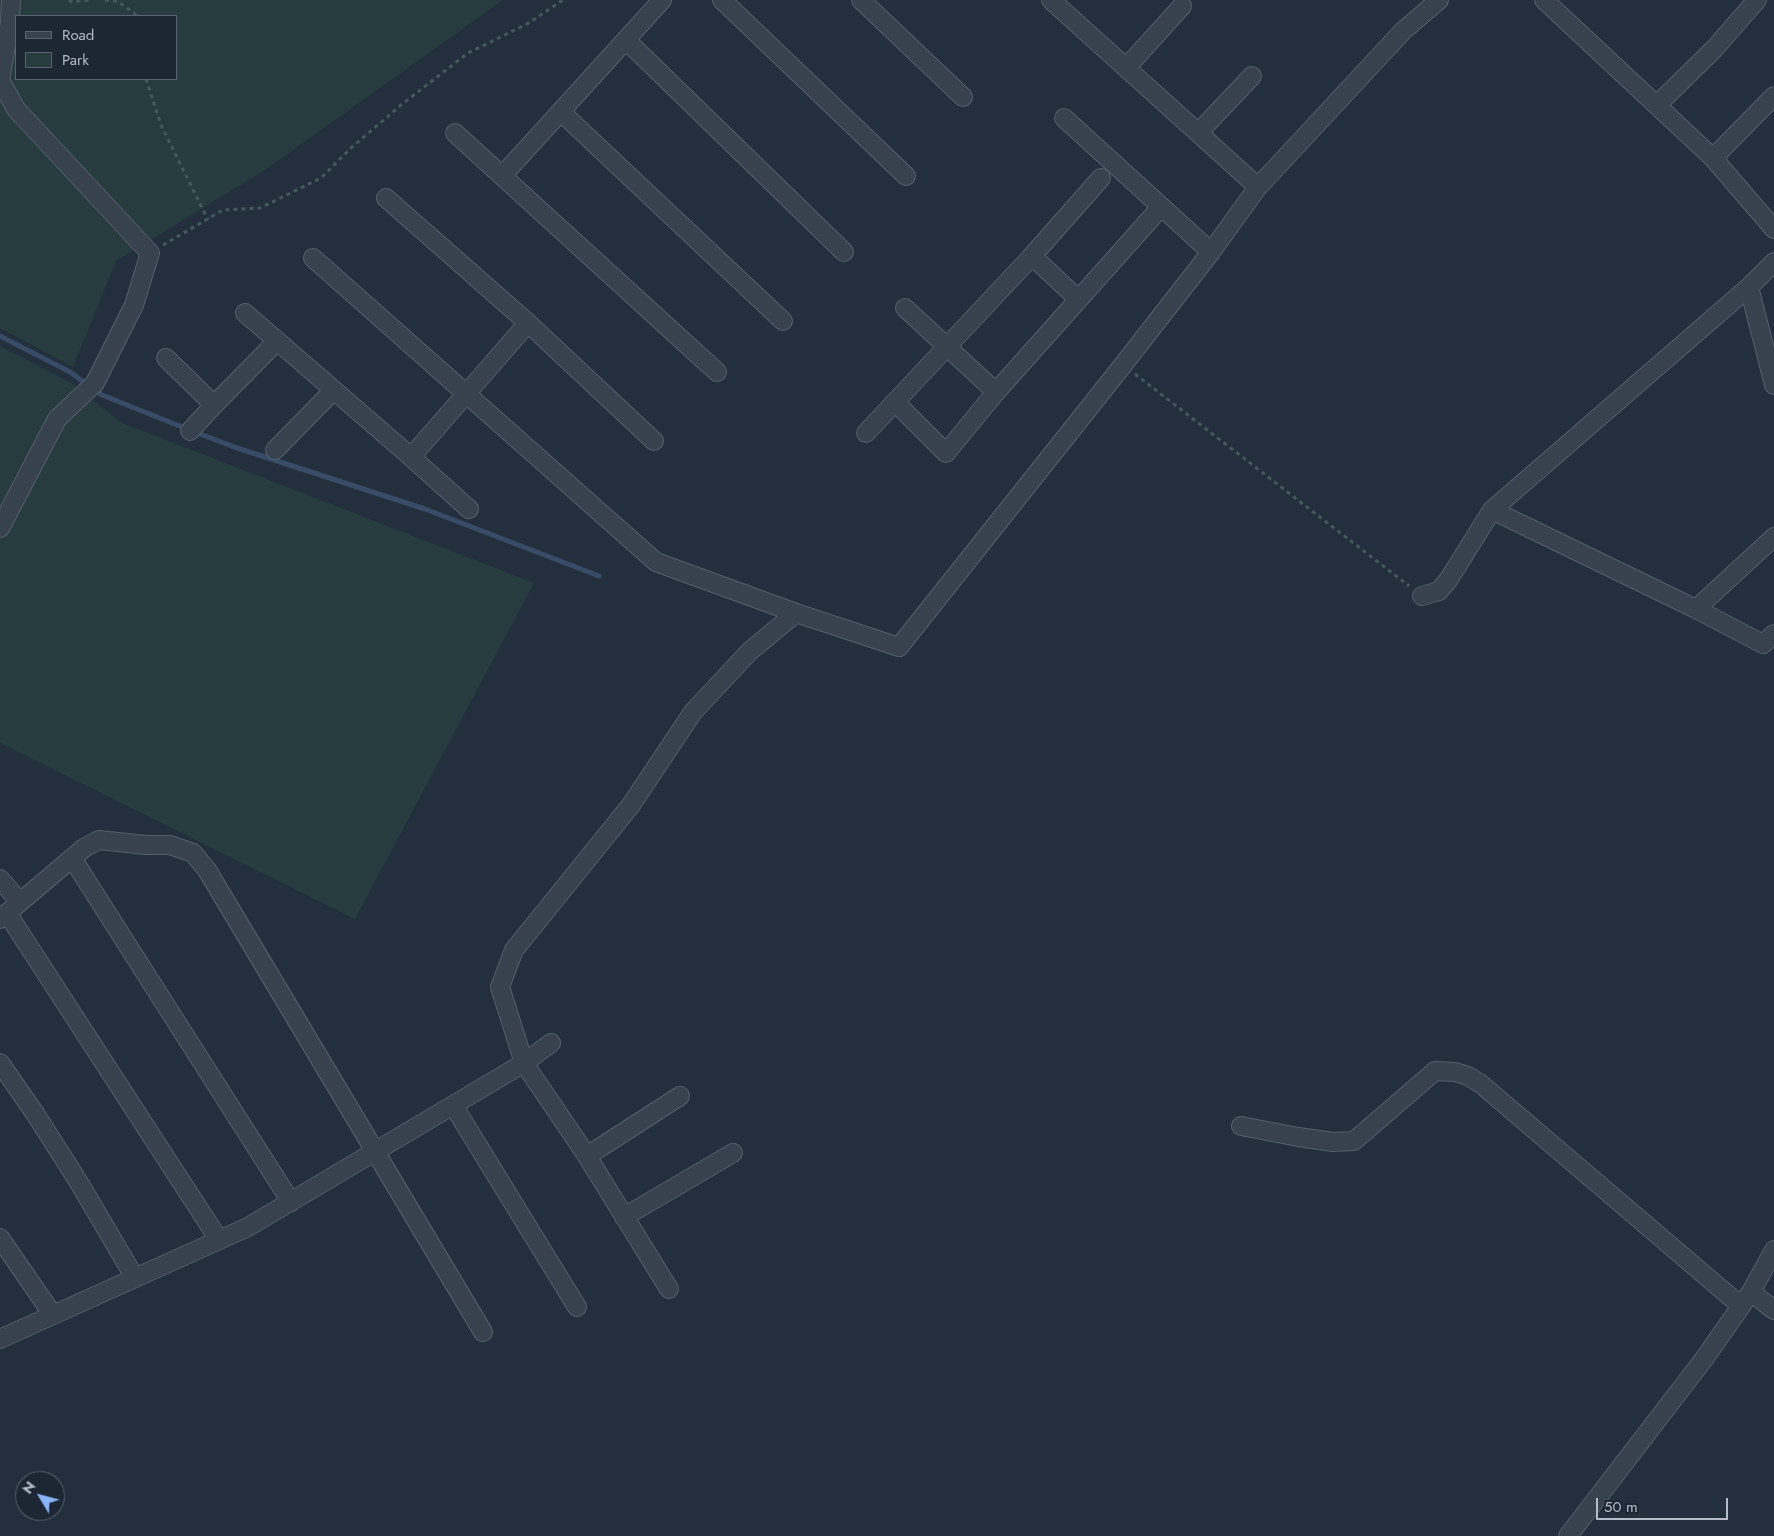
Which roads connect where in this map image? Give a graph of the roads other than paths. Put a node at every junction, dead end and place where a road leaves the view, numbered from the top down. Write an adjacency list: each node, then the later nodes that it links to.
1 (11, 0): 56 (street)
2 (662, 0): 10 (street)
3 (722, 0): 22 (street)
4 (861, 0): 14 (street)
5 (1439, 0): 24 (street)
6 (1544, 0): 15 (street)
7 (1757, 0): 15 (street)
8 (1055, 1): 11 (street)
9 (1182, 6): 11 (street)
10 (626, 40): 16 (street); 28 (street)
11 (1126, 68): 19 (street)
12 (1252, 76): 19 (street)
13 (1774, 96): 20 (street)
14 (963, 98)
15 (1657, 105): 20 (street)
16 (561, 112): 21 (street); 37 (street)
17 (1064, 118): 26 (street)
18 (455, 133): 21 (street)
19 (1198, 133): 24 (street)
20 (1713, 158): 27 (street)
21 (502, 176): 42 (street)
22 (906, 176)
23 (1101, 178): 30 (street)
24 (1258, 188): 29 (street)
25 (386, 198): 38 (street)
26 (1161, 207): 29 (street); 34 (street)
27 (1772, 220)
28 (844, 252)
29 (1211, 252): 60 (street)
30 (1032, 256): 34 (street); 40 (street)
31 (313, 258): 46 (street)
32 (1774, 262): 33 (street)
33 (1750, 287): 43 (street); 55 (street)
34 (1078, 299): 45 (street)
35 (905, 308): 40 (street)
36 (245, 313): 39 (street)
37 (783, 321)
38 (528, 323): 46 (street); 51 (street)
39 (277, 340): 44 (street); 48 (street)
40 (946, 347): 45 (street); 47 (street)
41 (166, 358): 48 (street)
42 (717, 372)
43 (1774, 385)
44 (334, 390): 52 (street); 53 (street)
45 (996, 392): 47 (street)
46 (467, 393): 53 (street); 60 (street)
47 (895, 402): 50 (street)
48 (214, 405): 49 (street)
49 (190, 431)
50 (866, 433)
51 (654, 441)
52 (275, 450)
53 (411, 458): 54 (street)
54 (469, 509)
55 (1492, 510): 58 (street); 59 (street)
56 (0, 528)
57 (1774, 537): 59 (street)
58 (1422, 596)
59 (1696, 609): 61 (street)
60 (796, 613): 67 (street)
61 (1774, 634)
62 (72, 858): 64 (street); 71 (street); 74 (street)
63 (0, 879): 64 (street)
64 (9, 912): 77 (street)
65 (551, 1043): 67 (street)
66 (0, 1063): 79 (street)
67 (524, 1063): 69 (street); 73 (street)
68 (680, 1096): 73 (street)
69 (453, 1105): 71 (street); 82 (street)
70 (1242, 1126): 81 (street)
71 (376, 1151): 74 (street); 85 (street)
72 (733, 1153): 75 (street)
73 (587, 1156): 75 (street)
74 (291, 1202): 77 (street)
75 (624, 1217): 80 (street)
76 (0, 1238): 84 (street)
77 (219, 1240): 79 (street)
78 (1774, 1250): 81 (street)
79 (135, 1278): 84 (street)
80 (669, 1289)
81 (1746, 1299): 83 (street); 87 (street)
82 (577, 1307)
83 (1774, 1310)
84 (53, 1315): 86 (street)
85 (483, 1332)
86 (0, 1339)
87 (1568, 1536)

